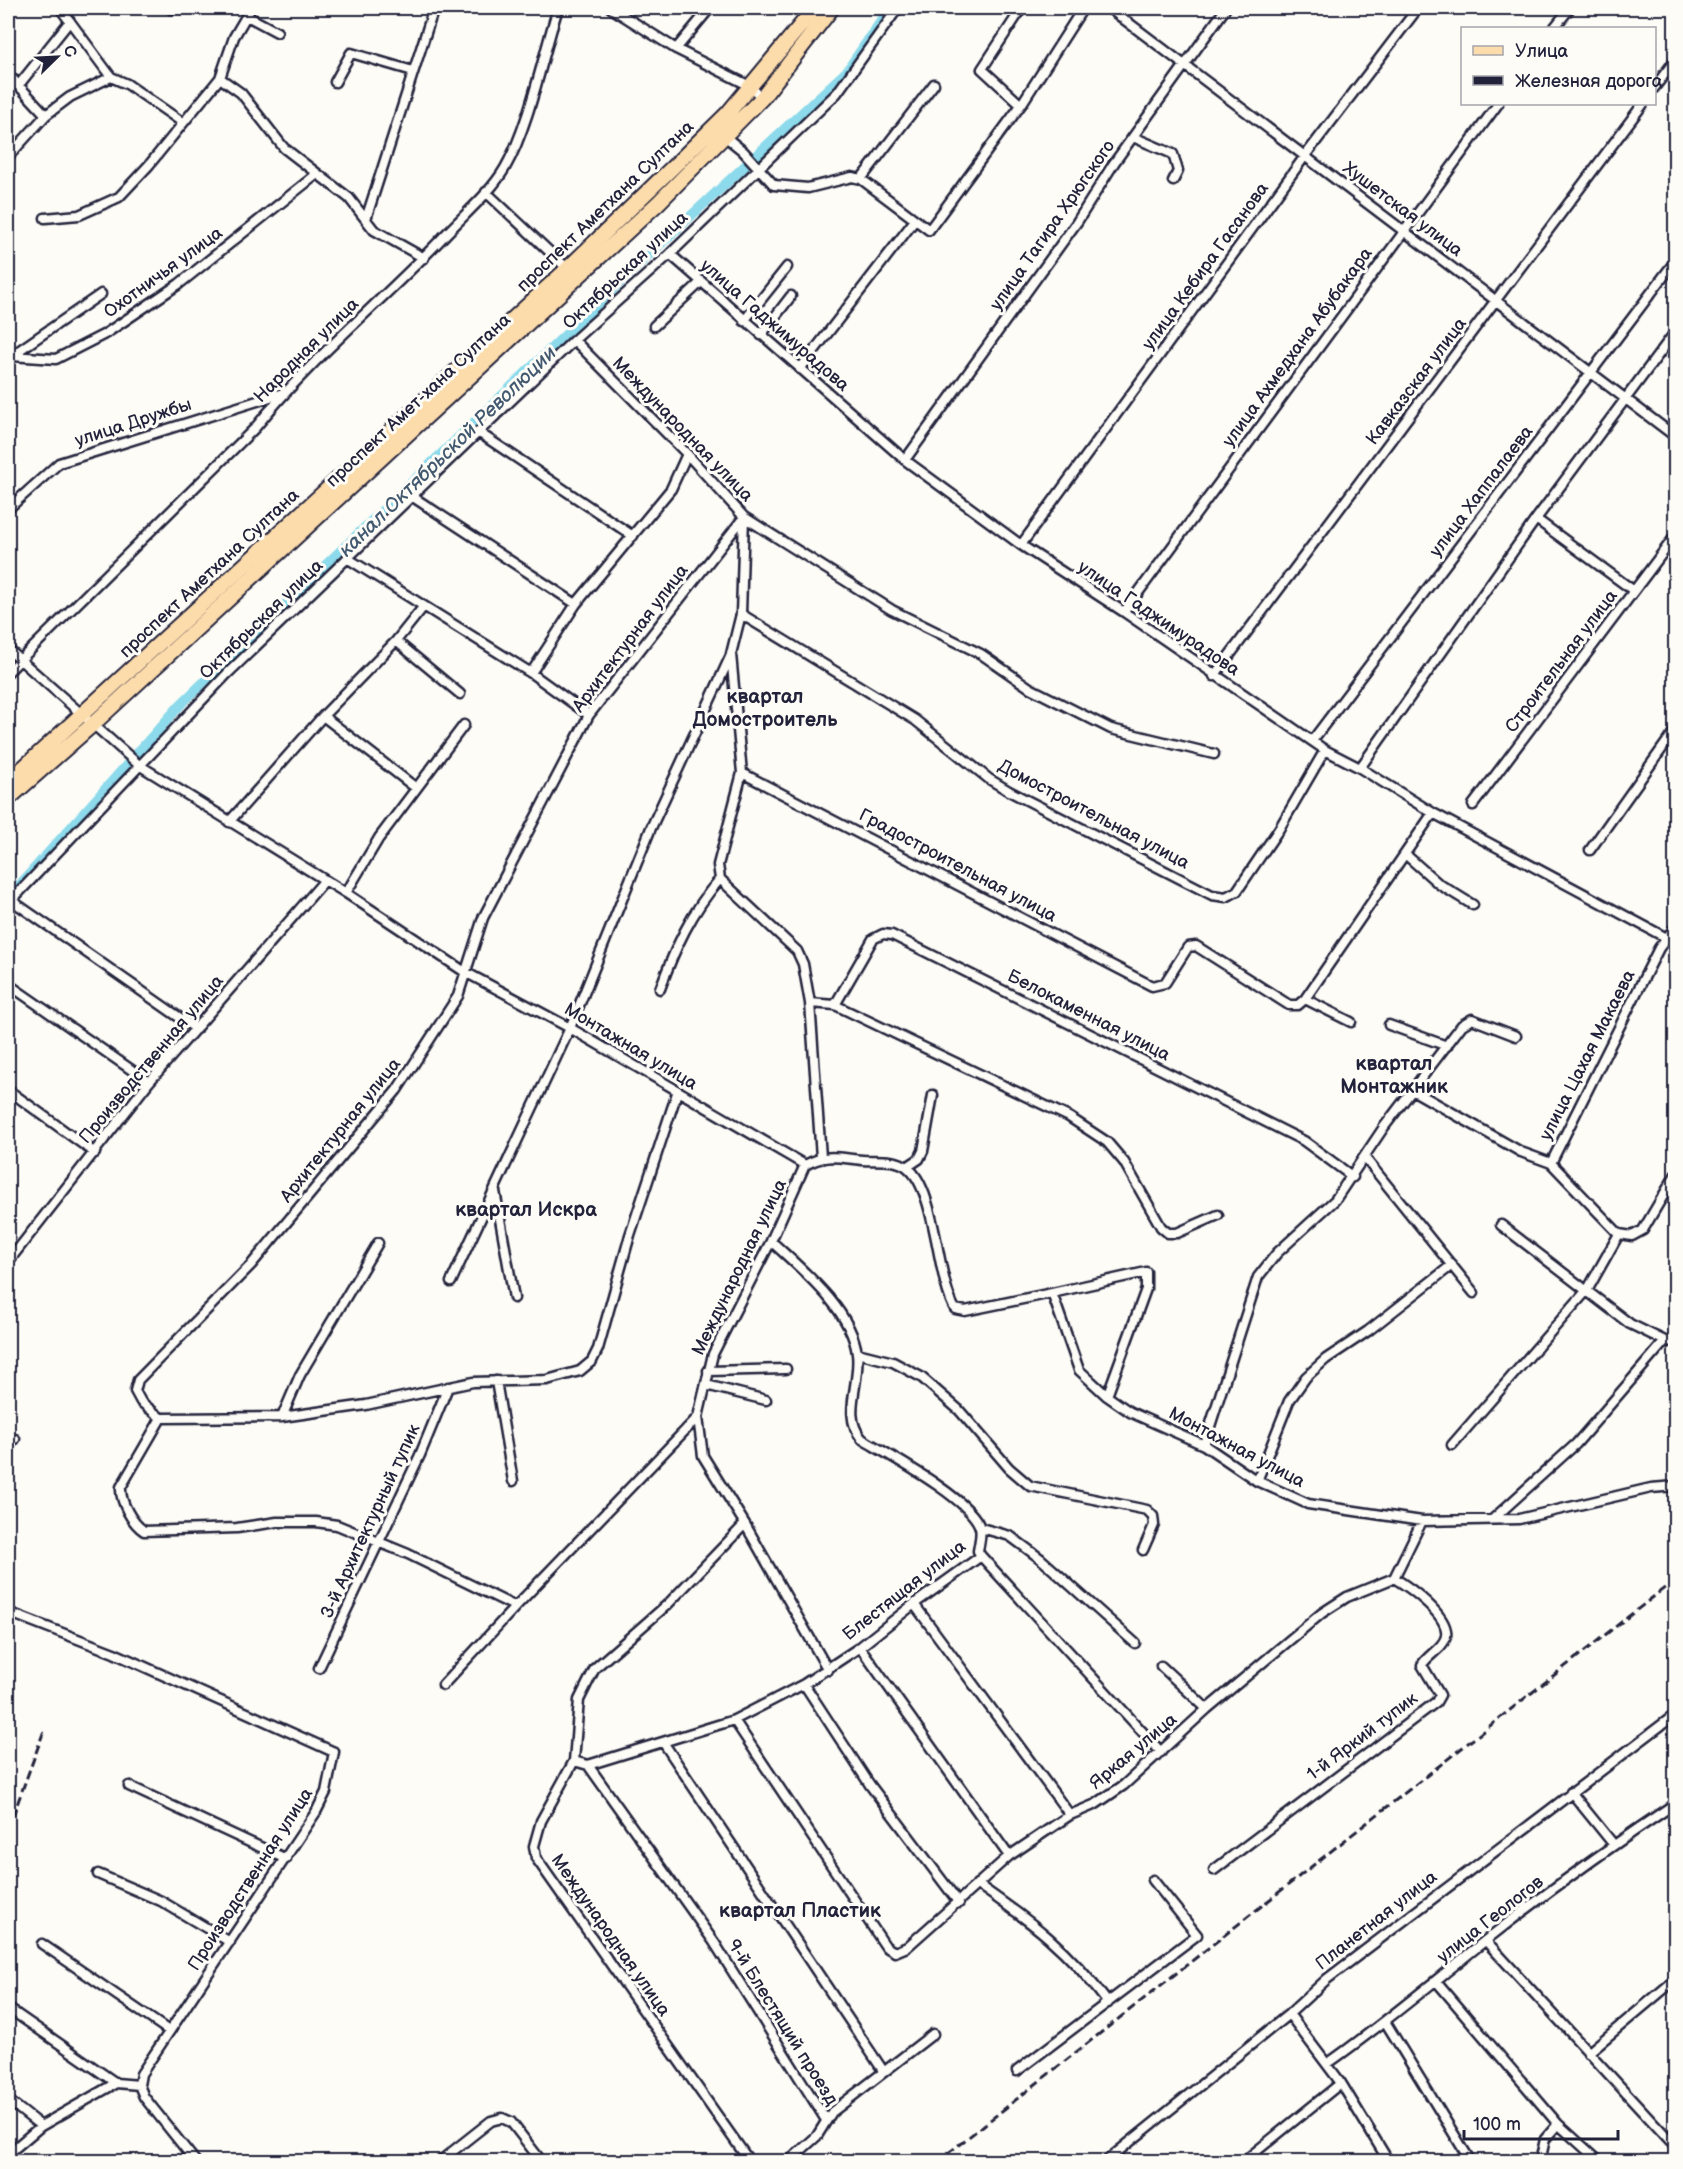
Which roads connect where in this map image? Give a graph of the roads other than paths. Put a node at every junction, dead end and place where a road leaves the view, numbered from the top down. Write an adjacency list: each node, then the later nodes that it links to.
1 (60, 8): 16 (street)
2 (434, 8): 22 (street)
3 (558, 8): 45 (street, Народная улица)
4 (611, 8): 19 (street)
5 (710, 8): 19 (street)
6 (815, 8): 30 (main road, проспект Аметхана Султана)
7 (832, 8): 31 (main road, проспект Амет-хана Султана)
8 (898, 8): 41 (street, Октябрьская улица)
9 (1022, 8): 32 (street)
10 (1083, 8): 32 (street)
11 (1109, 8): 21 (street, Хушетская улица)
12 (1226, 8): 21 (street, улица Тагира Хрюгского)
13 (1418, 8): 39 (street, улица Кебира Гасанова)
14 (1570, 8): 17 (street)
15 (249, 12): 18 (street); 25 (street)
16 (70, 21): 24 (street); 29 (street)
17 (1555, 27)
18 (277, 32)
19 (676, 50): 30 (street)
20 (1676, 59): 28 (street)
21 (1184, 64): 38 (street, улица Тагира Хрюгского); 39 (street, Хушетская улица)
22 (413, 71): 26 (street); 47 (street)
23 (8, 76): 29 (street)
24 (111, 77): 35 (street); 36 (street)
25 (220, 78): 36 (street); 42 (street)
26 (335, 82)
27 (934, 84): 43 (street)
28 (1656, 85)
29 (18, 86): 35 (street)
30 (750, 86): 31 (street); 37 (main road, проспект Аметхана Султана)
31 (762, 98): 37 (main road, проспект Амет-хана Султана)
32 (1021, 105): 48 (street)
33 (1497, 105): 49 (street, улица Ахмедхана Абубакара)
34 (1642, 105): 59 (street, Кавказская улица)
35 (45, 115): 40 (street)
36 (183, 122): 46 (street)
37 (718, 131): 41 (street); 53 (main road, проспект Аметхана Султана); 55 (main road, проспект Амет-хана Султана)
38 (1133, 137): 44 (street); 73 (street, улица Тагира Хрюгского)
39 (1305, 156): 49 (street, Хушетская улица); 80 (street, улица Кебира Гасанова)
40 (8, 157)
41 (758, 169): 43 (street); 50 (street, Октябрьская улица)
42 (317, 174): 47 (street); 65 (street, Охотничья улица)
43 (861, 179): 48 (street)
44 (1173, 181)
45 (486, 192): 51 (street, Народная улица); 53 (street)
46 (45, 218)
47 (366, 219): 51 (street)
48 (915, 220): 66 (street)
49 (1403, 230): 59 (street, Хушетская улица); 85 (street, улица Ахмедхана Абубакара)
50 (670, 254): 56 (street, улица Гаджимурадова); 64 (street, Октябрьская улица)
51 (424, 258): 68 (street, Народная улица)
52 (1676, 260): 67 (street, улица Хаппалаева)
53 (568, 267): 55 (street); 97 (main road, проспект Аметхана Султана)
54 (787, 267): 60 (street)
55 (577, 279): 97 (main road, проспект Амет-хана Султана)
56 (701, 282): 60 (street, улица Гаджимурадова); 61 (street)
57 (101, 294): 65 (street, Охотничья улица)
58 (791, 296): 63 (street)
59 (1497, 300): 67 (street, Хушетская улица); 93 (street, Кавказская улица)
60 (744, 321): 63 (street, улица Гаджимурадова)
61 (654, 326)
62 (1676, 331): 69 (street)
63 (761, 335): 66 (street, улица Гаджимурадова)
64 (574, 340): 70 (street, Октябрьская улица); 72 (street, Международная улица)
65 (9, 358)
66 (800, 369): 73 (street, улица Гаджимурадова)
67 (1590, 373): 69 (street, Хушетская улица); 100 (street, улица Хаппалаева)
68 (283, 393): 75 (street, улица Дружбы); 90 (street, Народная улица)
69 (1625, 398): 71 (street, Хушетская улица); 77 (street)
70 (478, 432): 74 (street, Октябрьская улица); 79 (street)
71 (1676, 437)
72 (687, 454): 76 (street, Международная улица); 79 (street)
73 (905, 460): 80 (street, улица Гаджимурадова)
74 (413, 497): 81 (street, Октябрьская улица); 83 (street)
75 (8, 509)
76 (744, 517): 86 (street, Международная улица); 95 (street, Архитектурная улица); 102 (street)
77 (1536, 519): 82 (street); 104 (street)
78 (1676, 535): 82 (street, Строительная улица)
79 (633, 537): 83 (street)
80 (1021, 545): 85 (street, улица Гаджимурадова)
81 (346, 558): 84 (street); 103 (street, Октябрьская улица)
82 (1634, 591): 109 (street, Строительная улица)
83 (576, 604): 92 (street)
84 (424, 606): 87 (street); 92 (street)
85 (1124, 612): 93 (street, улица Гаджимурадова)
86 (741, 614): 89 (street, Международная улица); 101 (street, Домостроительная улица)
87 (396, 641): 94 (street); 96 (street)
88 (8, 649): 90 (street, Монтажная улица)
89 (731, 654): 105 (street, Международная улица); 130 (street)
90 (20, 659): 91 (street, Народная улица); 97 (street, Монтажная улица)
91 (8, 672)
92 (531, 673): 95 (street)
93 (1214, 676): 100 (street, улица Гаджимурадова)
94 (460, 694)
95 (589, 715): 122 (street, Архитектурная улица)
96 (323, 716): 107 (street); 111 (street)
97 (88, 719): 103 (street, Монтажная улица); 106 (main road, проспект Аметхана Султана); 108 (main road, проспект Амет-хана Султана)
98 (464, 725): 107 (street)
99 (1676, 729): 112 (street)
100 (1312, 741): 101 (street, улица Гаджимурадова)
101 (1325, 750): 104 (street, улица Гаджимурадова)
102 (1214, 754)
103 (135, 762): 111 (street, Монтажная улица); 117 (street, Октябрьская улица)
104 (1360, 768): 110 (street, улица Гаджимурадова)
105 (742, 773): 114 (street, Международная улица); 125 (street, Градостроительная улица)
106 (8, 782)
107 (416, 788): 116 (street)
108 (8, 799)
109 (1473, 805)
110 (1432, 814): 113 (street); 120 (street, улица Гаджимурадова)
111 (230, 822): 115 (street, Монтажная улица)
112 (1590, 850)
113 (1405, 854): 118 (street); 125 (street)
114 (720, 879): 124 (street); 126 (street)
115 (325, 880): 116 (street, Монтажная улица); 131 (street, Производственная улица)
116 (346, 893): 122 (street, Монтажная улица)
117 (9, 902): 131 (street)
118 (1473, 905)
119 (1676, 926): 120 (street, улица Цахая Макаева)
120 (1665, 938): 121 (street, улица Гаджимурадова); 142 (street, улица Цахая Макаева)
121 (1676, 944)
122 (465, 972): 130 (street, Монтажная улица); 172 (street, Архитектурная улица)
123 (8, 984): 134 (street)
124 (660, 989)
125 (1301, 1002): 128 (street)
126 (810, 1003): 127 (street); 140 (street)
127 (835, 1005): 146 (street, Белокаменная улица); 148 (street)
128 (1351, 1022)
129 (1389, 1024): 133 (street)
130 (570, 1028): 137 (street, Монтажная улица); 147 (street)
131 (196, 1029): 134 (street, Производственная улица)
132 (1516, 1036): 133 (street)
133 (1447, 1046): 136 (street)
134 (149, 1082): 139 (street, Производственная улица)
135 (8, 1090): 139 (street)
136 (1414, 1091): 141 (street); 142 (street)
137 (677, 1093): 143 (street, Монтажная улица); 165 (street)
138 (933, 1095): 144 (street)
139 (95, 1153): 153 (street, Производственная улица)
140 (820, 1157): 143 (street); 144 (street)
141 (1365, 1158): 146 (street); 154 (street)
142 (1551, 1163): 150 (street, улица Цахая Макаева)
143 (805, 1165): 151 (street, Международная улица)
144 (907, 1167): 157 (street)
145 (1676, 1174): 150 (street)
146 (1353, 1177): 175 (street)
147 (495, 1191): 155 (street); 159 (street)
148 (1218, 1215)
149 (1501, 1225): 156 (street)
150 (1619, 1234): 156 (street)
151 (771, 1240): 162 (street, Блестящая улица); 164 (street, Международная улица)
152 (378, 1243): 170 (street)
153 (8, 1262)
154 (1452, 1265): 158 (street); 178 (street)
155 (451, 1282)
156 (1588, 1289): 160 (street); 174 (street)
157 (1052, 1293): 168 (street, Монтажная улица); 168 (street)
158 (1474, 1293)
159 (514, 1298)
160 (1665, 1341): 161 (street); 180 (street)
161 (1676, 1342)
162 (857, 1353): 183 (street, Блестящая улица); 185 (street)
163 (786, 1369): 164 (street)
164 (708, 1371): 166 (street, Международная улица)
165 (496, 1381): 167 (street); 177 (street)
166 (706, 1385): 169 (street); 171 (street, Международная улица)
167 (448, 1387): 170 (street); 184 (street, 3-й Архитектурный тупик)
168 (1107, 1396): 175 (street, Монтажная улица)
169 (766, 1400)
170 (282, 1417): 172 (street)
171 (698, 1417): 182 (street, Международная улица); 189 (street)
172 (161, 1418): 184 (street)
173 (15, 1439): 176 (street)
174 (1452, 1444)
175 (1204, 1445): 178 (street, Монтажная улица)
176 (8, 1447)
177 (513, 1480)
178 (1257, 1481): 181 (street, Монтажная улица)
179 (1676, 1486): 180 (street, Монтажная улица)
180 (1493, 1519): 181 (street, Монтажная улица)
181 (1422, 1521): 187 (street)
182 (745, 1524): 195 (street); 203 (street, Международная улица)
183 (981, 1528): 186 (street, Блестящая улица); 191 (street)
184 (378, 1540): 189 (street); 194 (street, 3-й Архитектурный тупик)
185 (1143, 1550)
186 (981, 1556): 188 (street, Блестящая улица); 202 (street)
187 (1394, 1578): 198 (street, Яркая улица); 212 (street, 1-й Яркий тупик)
188 (914, 1604): 192 (street, Блестящая улица); 208 (street)
189 (517, 1605): 197 (street)
190 (8, 1612): 211 (street, Производственная улица)
191 (1135, 1643)
192 (860, 1647): 195 (street, Блестящая улица); 210 (street)
193 (1161, 1666): 198 (street)
194 (319, 1668)
195 (828, 1670): 196 (street, Блестящая улица)
196 (804, 1684): 200 (street, Блестящая улица); 216 (street)
197 (443, 1685)
198 (1207, 1709): 202 (street, Яркая улица)
199 (1676, 1714): 206 (street, Планетная улица)
200 (734, 1720): 201 (street, Блестящая улица); 216 (street, Яркая улица)
201 (663, 1742): 204 (street, Блестящая улица); 231 (street)
202 (1161, 1752): 208 (street, Яркая улица)
203 (574, 1761): 204 (street); 244 (street, Международная улица)
204 (588, 1765): 236 (street, 9-й Блестящий проезд)
205 (129, 1786): 211 (street)
206 (1571, 1792): 209 (street); 224 (street, Планетная улица)
207 (1676, 1803): 209 (street, улица Геологов)
208 (1070, 1815): 210 (street, Яркая улица)
209 (1614, 1845): 217 (street, улица Геологов)
210 (1009, 1856): 215 (street, Яркая улица)
211 (286, 1859): 218 (street, Производственная улица)
212 (1214, 1870)
213 (98, 1874): 218 (street)
214 (1153, 1880): 222 (street)
215 (977, 1884): 216 (street, Яркая улица); 222 (street)
216 (959, 1903)
217 (1486, 1941): 221 (street, улица Геологов); 228 (street)
218 (230, 1942): 226 (street, Производственная улица)
219 (42, 1944): 226 (street)
220 (1676, 1979): 228 (street)
221 (1437, 1982): 225 (street, улица Геологов); 237 (street)
222 (1108, 2003): 230 (street)
223 (8, 2008): 232 (street)
224 (1289, 2014): 229 (street); 246 (street, Планетная улица)
225 (1386, 2023): 229 (street, улица Геологов); 249 (street)
226 (169, 2031): 234 (street, Производственная улица)
227 (933, 2034): 231 (street)
228 (1588, 2053): 239 (street)
229 (1327, 2064): 233 (street)
230 (1017, 2071)
231 (884, 2072): 236 (street)
232 (116, 2083): 234 (street); 238 (street)
233 (1341, 2083): 247 (street); 248 (street)
234 (139, 2085): 241 (street)
235 (8, 2100): 238 (street)
236 (826, 2121): 245 (street)
237 (1558, 2124): 250 (street); 251 (street)
238 (41, 2126): 240 (street)
239 (1676, 2147)
240 (8, 2154)
241 (196, 2162)
242 (439, 2162): 243 (street)
243 (542, 2162)
244 (750, 2162)
245 (788, 2162)
246 (1105, 2162)
247 (1243, 2162)
248 (1389, 2162)
249 (1471, 2162)
250 (1540, 2162)
251 (1600, 2162)

